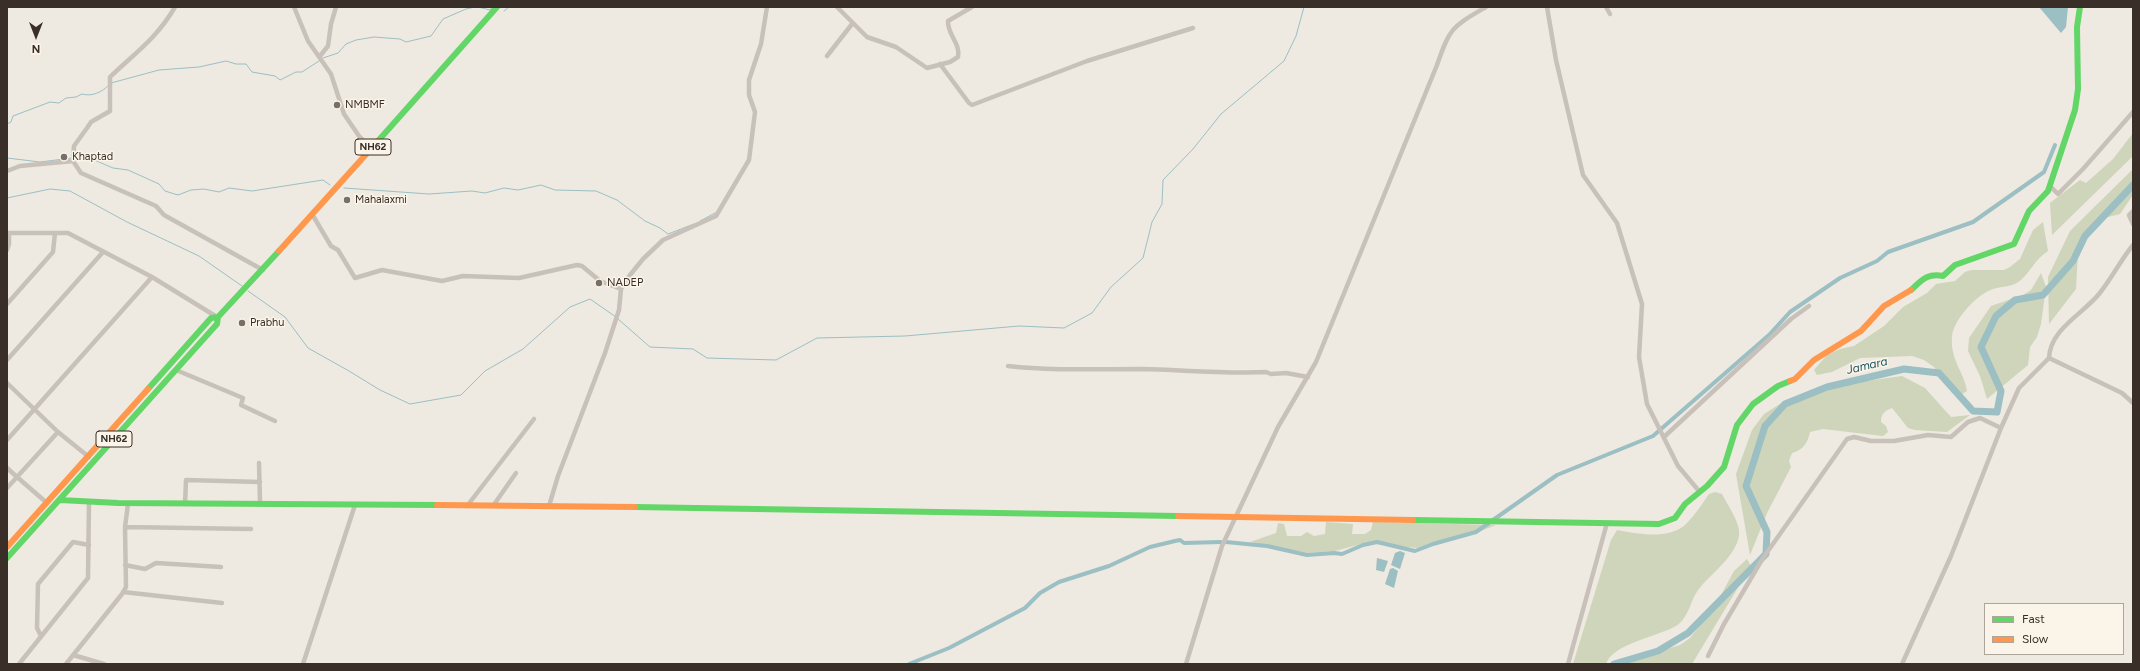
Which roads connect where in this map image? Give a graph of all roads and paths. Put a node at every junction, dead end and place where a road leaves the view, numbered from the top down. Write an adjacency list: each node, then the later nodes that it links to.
1 (175, 7): 20 (street)
2 (294, 7): 16 (street)
3 (336, 7): 16 (street)
4 (497, 7): 19 (street, NH62)
5 (767, 7): 33 (street)
6 (837, 7): 13 (street)
7 (972, 7): 17 (street)
8 (1486, 7): 41 (street)
9 (1547, 7): 49 (street)
10 (1606, 7): 12 (street)
11 (2080, 7): 22 (street)
12 (1610, 14)
13 (852, 24): 15 (street); 17 (street)
14 (1193, 28): 17 (street)
15 (827, 56)
16 (321, 58): 19 (street)
17 (940, 64)
18 (2133, 112): 22 (street)
19 (371, 148): 24 (street, NH62)
20 (74, 158): 21 (street); 31 (street)
21 (7, 171)
22 (2050, 186): 58 (street)
23 (2133, 211): 25 (street)
24 (312, 214): 31 (street, NH62); 33 (street)
25 (2133, 224)
26 (8, 233): 27 (street); 29 (street)
27 (55, 233): 30 (street); 34 (street)
28 (2133, 245): 37 (street)
29 (7, 250)
30 (104, 252): 32 (street); 38 (street)
31 (262, 270): 36 (street, NH62)
32 (152, 277): 36 (street); 44 (street)
33 (621, 289): 68 (street)
34 (7, 304)
35 (1809, 306): 49 (street)
36 (218, 318): 40 (street, NH62); 51 (street, NH62)
37 (2050, 358): 43 (street); 47 (street)
38 (7, 360)
39 (1008, 366): 41 (street)
40 (176, 370): 46 (street); 59 (street, NH62)
41 (1308, 376): 69 (street)
42 (7, 383): 44 (street)
43 (2133, 403)
44 (35, 409): 48 (street); 50 (street)
45 (534, 419): 66 (street)
46 (274, 421)
47 (2001, 428): 82 (street); 89 (street)
48 (58, 432): 51 (street); 55 (street)
49 (1664, 437): 58 (street)
50 (7, 440)
51 (89, 457): 62 (street, NH62)
52 (260, 463): 56 (street)
53 (7, 468): 55 (street)
54 (516, 473): 67 (street)
55 (17, 477): 57 (street); 62 (street)
56 (260, 482): 61 (street); 64 (street)
57 (7, 488)
58 (1699, 491): 70 (street)
59 (60, 500): 60 (street); 75 (street, NH62)
60 (89, 502): 63 (street); 73 (street)
61 (260, 502): 64 (street); 65 (street)
62 (47, 503): 74 (street, NH62)
63 (128, 504): 64 (street); 71 (street)
64 (185, 504)
65 (354, 505): 66 (street); 86 (street)
66 (467, 506): 67 (street)
67 (493, 506): 68 (street)
68 (550, 506): 69 (street)
69 (1235, 518): 70 (street); 87 (street)
70 (1607, 523): 88 (street)
71 (126, 527): 72 (street); 76 (street)
72 (252, 529)
73 (88, 545): 80 (street); 80 (street)
74 (7, 547)
75 (7, 558)
76 (126, 566): 77 (street); 78 (street)
77 (221, 567)
78 (123, 592): 79 (street); 81 (street)
79 (222, 603)
80 (41, 636): 83 (street)
81 (73, 655): 84 (street); 85 (street)
82 (1708, 656)
83 (19, 664)
84 (66, 664)
85 (104, 664)
86 (303, 664)
87 (1186, 664)
88 (1568, 664)
89 (1902, 664)

